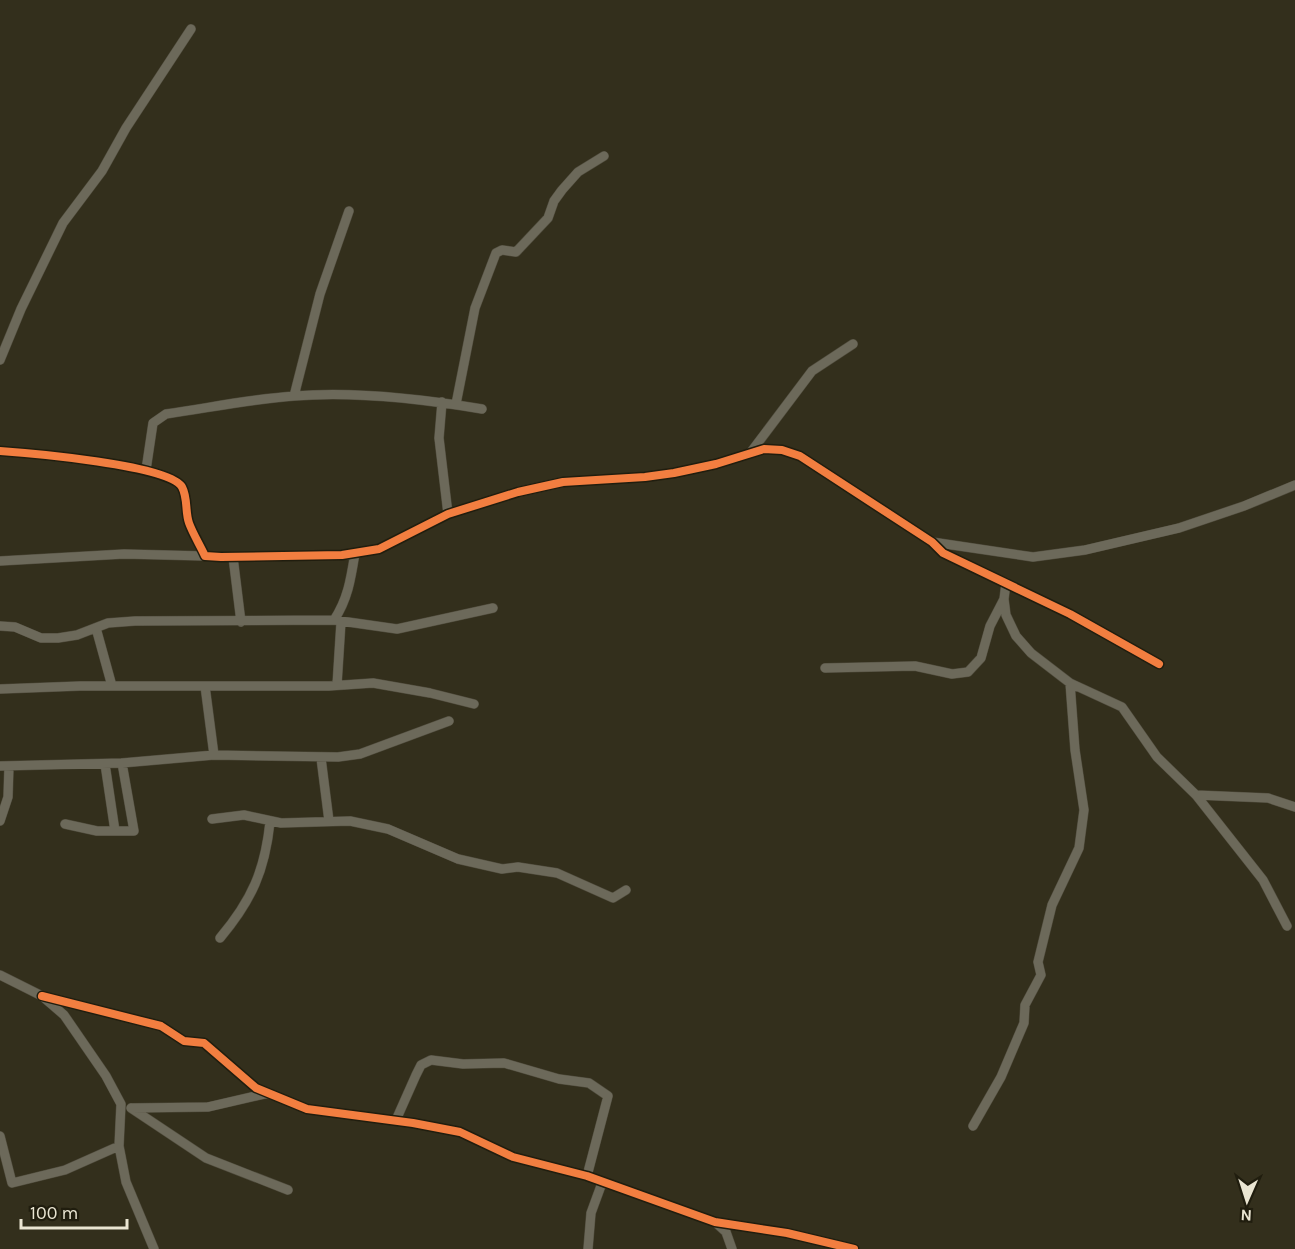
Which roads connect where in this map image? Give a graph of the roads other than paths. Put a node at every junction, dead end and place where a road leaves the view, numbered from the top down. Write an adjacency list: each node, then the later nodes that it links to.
1 (191, 29): 5 (street)
2 (604, 156): 8 (street)
3 (349, 211): 6 (street)
4 (853, 344): 11 (street)
5 (0, 360)
6 (294, 396): 7 (street); 12 (street)
7 (442, 402): 8 (street); 14 (street)
8 (456, 404): 9 (street)
9 (482, 409)
10 (0, 452): 12 (street)
11 (751, 452): 14 (street); 15 (street)
12 (146, 470): 17 (street)
13 (1295, 485): 15 (street)
14 (448, 514): 16 (street)
15 (932, 542): 20 (street)
16 (355, 554): 18 (street); 23 (street)
17 (205, 556): 18 (street); 19 (street)
18 (233, 557): 24 (street)
19 (0, 561)
20 (1006, 583): 21 (street); 27 (street)
21 (1004, 598): 28 (street); 29 (street)
22 (493, 608): 23 (street)
23 (338, 621): 24 (street); 30 (street)
24 (241, 622): 26 (street)
25 (0, 626): 26 (street)
26 (96, 628): 31 (street)
27 (1159, 664)
28 (825, 668)
29 (1070, 683): 41 (street); 58 (street)
30 (337, 685): 32 (street); 34 (street)
31 (112, 686): 32 (street); 33 (street)
32 (205, 686): 36 (street)
33 (0, 689)
34 (474, 704)
35 (449, 721): 37 (street)
36 (214, 755): 37 (street); 38 (street)
37 (321, 758): 45 (street)
38 (122, 763): 39 (street); 48 (street)
39 (105, 764): 40 (street); 48 (street)
40 (4, 766): 44 (street)
41 (1196, 795): 42 (street); 50 (street)
42 (1295, 807)
43 (212, 819): 46 (street)
44 (0, 821)
45 (329, 821): 46 (street); 49 (street)
46 (270, 822): 51 (street)
47 (65, 824): 48 (street)
48 (115, 831)
49 (626, 890)
50 (1287, 926)
51 (220, 938)
52 (0, 975): 53 (street)
53 (42, 996): 54 (street); 55 (street)
54 (269, 1093): 56 (street); 57 (street)
55 (121, 1104): 56 (street); 60 (street)
56 (131, 1108): 63 (street)
57 (396, 1120): 61 (street); 61 (street)
58 (974, 1126)
59 (0, 1136): 60 (street)
60 (119, 1146): 66 (street)
61 (587, 1176): 62 (street)
62 (602, 1183): 64 (street); 67 (street)
63 (288, 1190)
64 (715, 1222): 65 (street); 68 (street)
65 (814, 1239): 69 (street); 70 (street)
66 (154, 1249)
67 (588, 1249)
68 (732, 1249)
69 (818, 1249)
70 (854, 1249)

